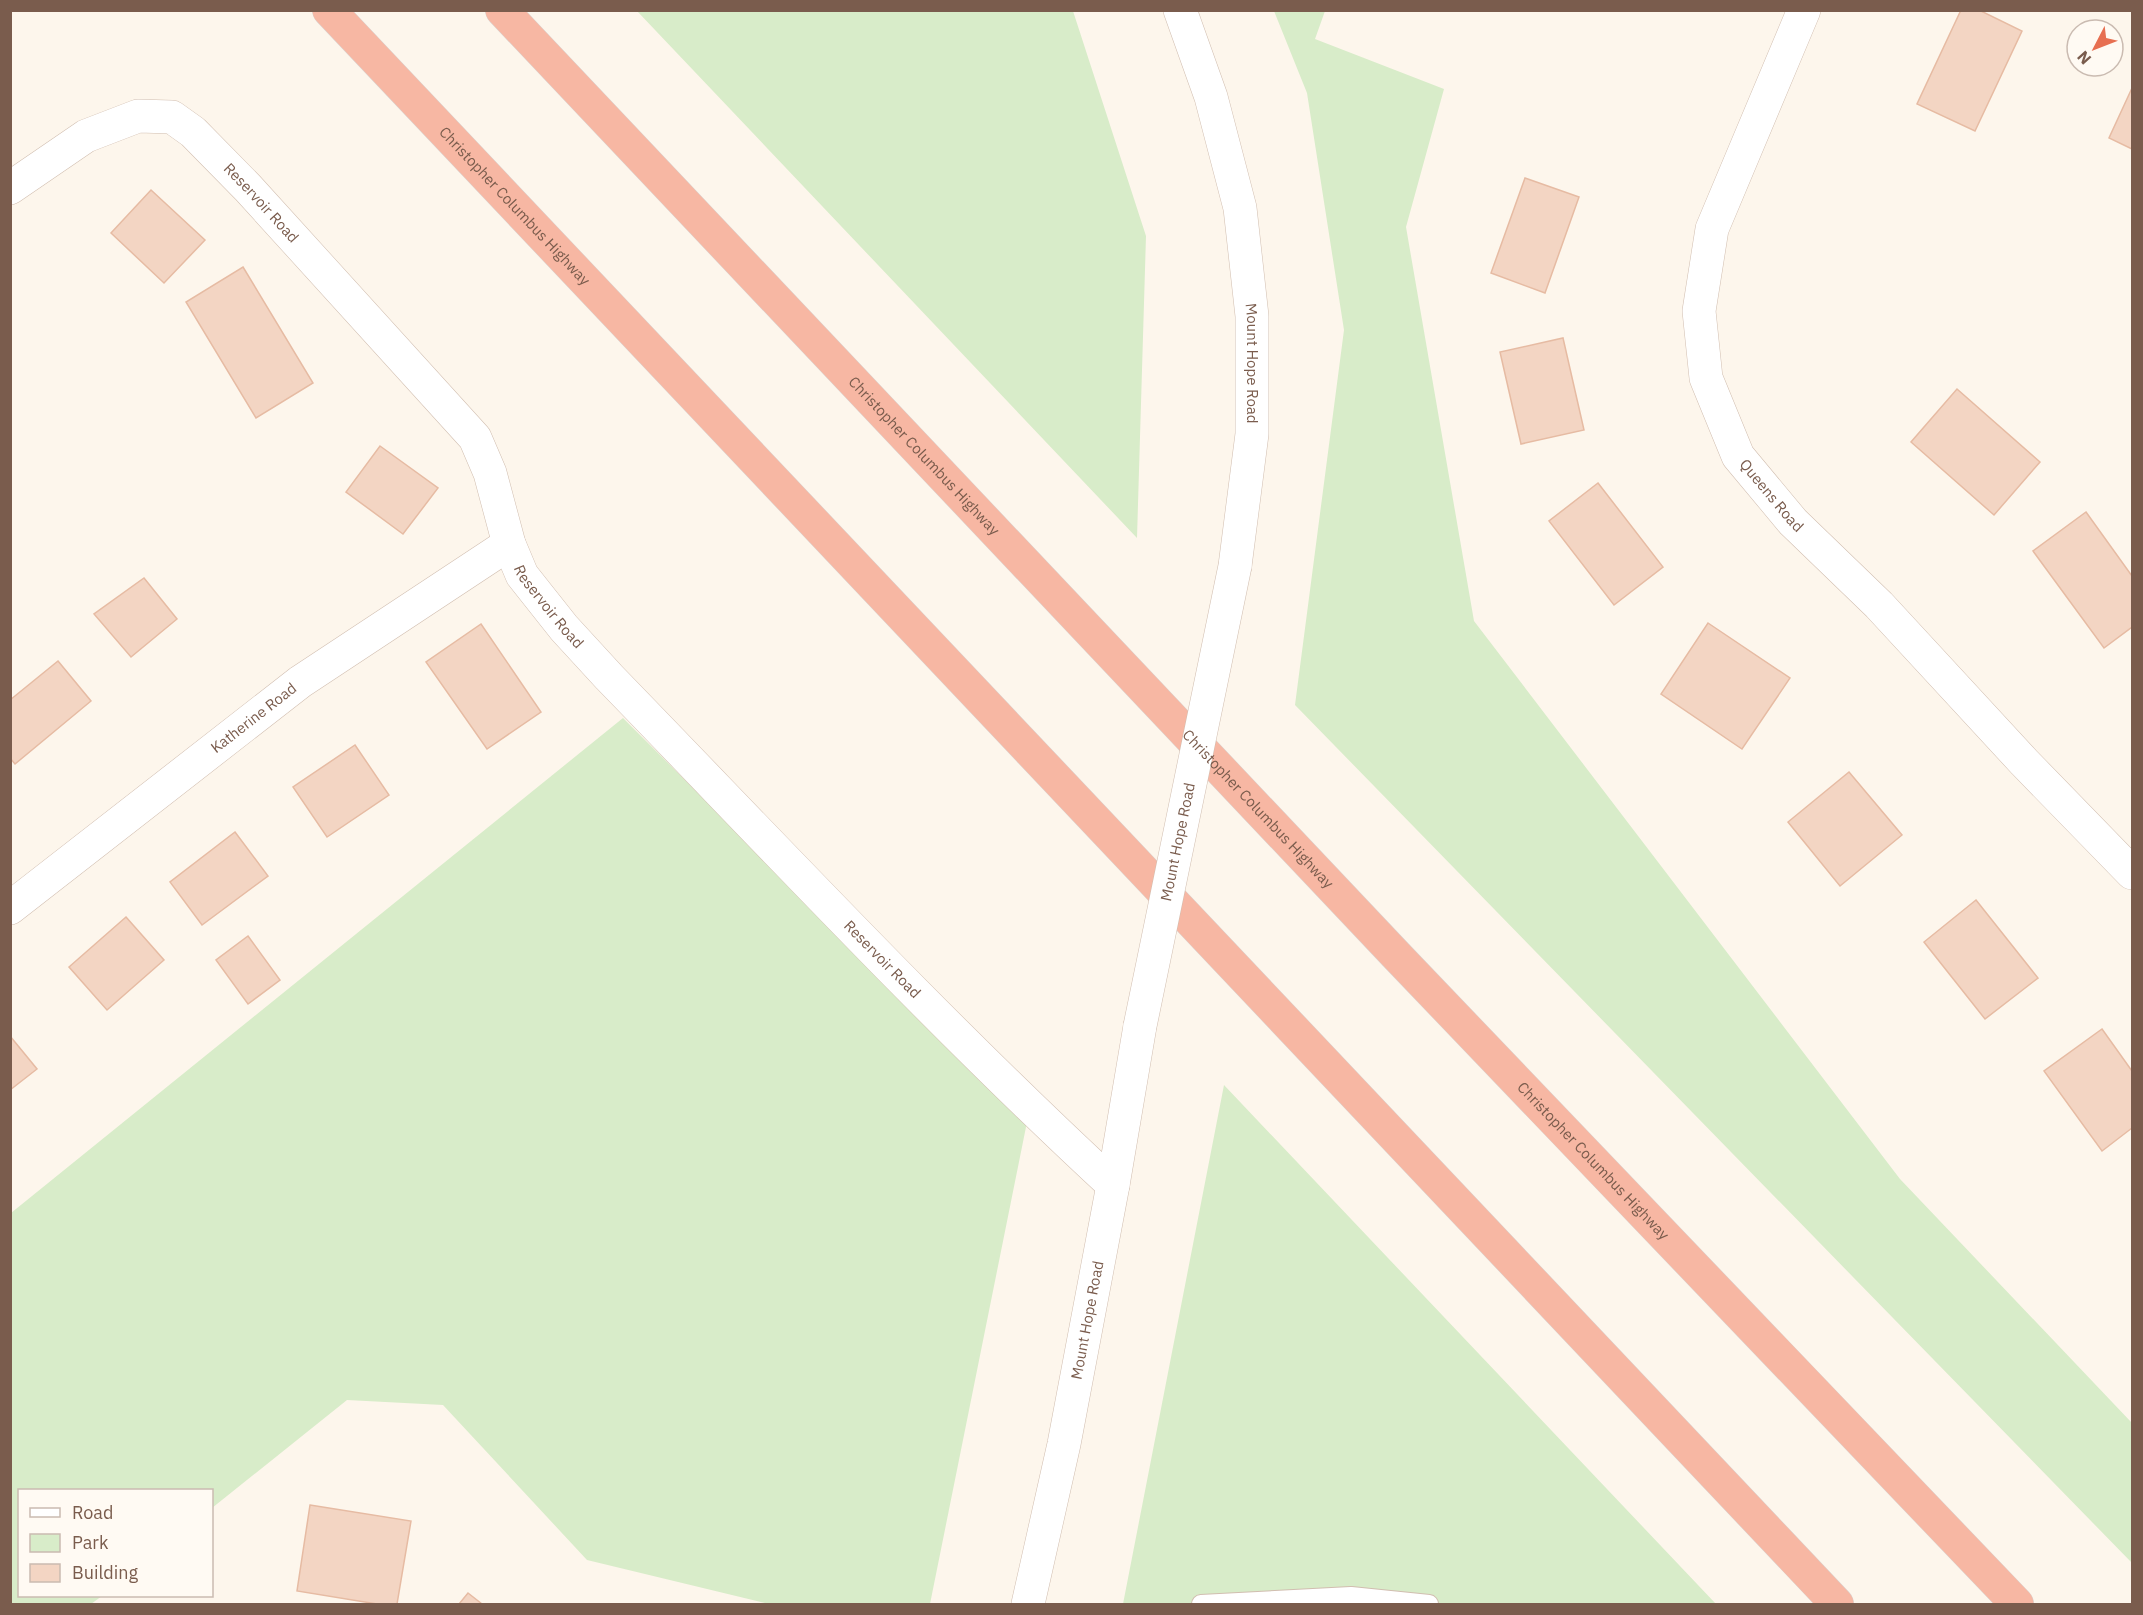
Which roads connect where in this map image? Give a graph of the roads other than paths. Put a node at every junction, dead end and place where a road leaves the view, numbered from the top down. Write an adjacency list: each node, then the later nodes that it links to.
1 (329, 10): 13 (highway, Christopher Columbus Highway)
2 (502, 10): 14 (highway, Christopher Columbus Highway)
3 (1180, 10): 9 (street, Mount Hope Road, bridge)
4 (1804, 10): 7 (street, Queens Road)
5 (10, 188): 6 (street, Reservoir Road)
6 (509, 544): 8 (street, Katherine Road); 9 (street, Reservoir Road)
7 (2133, 873)
8 (10, 908)
9 (1113, 1185): 10 (street, Mount Hope Road)
10 (1028, 1605)
11 (1201, 1605): 12 (lane)
12 (1429, 1605)
13 (1837, 1605)
14 (2018, 1605)

